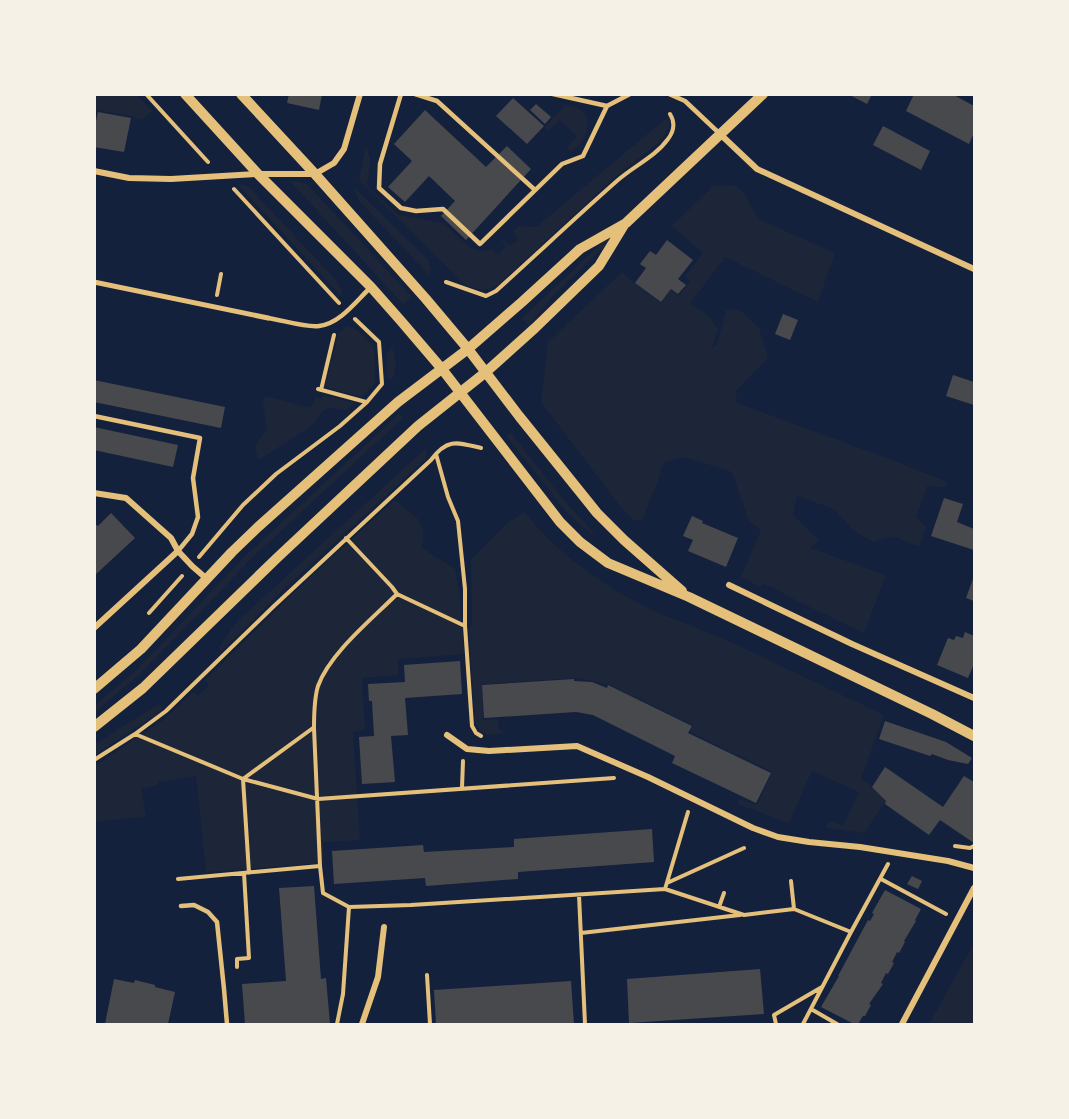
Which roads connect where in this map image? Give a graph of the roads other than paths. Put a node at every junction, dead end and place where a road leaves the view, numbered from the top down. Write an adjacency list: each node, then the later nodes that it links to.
1 (185, 94): 13 (street)
2 (241, 94): 14 (street)
3 (360, 94): 14 (street)
4 (401, 94): 15 (lane)
5 (415, 94): 15 (lane)
6 (554, 94): 10 (lane)
7 (630, 94): 10 (lane)
8 (669, 94): 11 (lane)
9 (764, 94): 11 (street)
10 (607, 106): 15 (lane)
11 (720, 134): 16 (street); 17 (street)
12 (94, 171): 13 (street)
13 (258, 174): 14 (street); 19 (street)
14 (315, 174): 21 (street)
15 (535, 190)
16 (626, 223): 21 (street); 23 (street)
17 (975, 268)
18 (94, 282): 20 (street)
19 (371, 287): 20 (lane); 22 (street)
20 (268, 318)
21 (468, 349): 22 (street); 23 (street)
22 (442, 369): 24 (street); 28 (street)
23 (486, 372): 24 (street); 30 (street)
24 (460, 393): 30 (street); 34 (street)
25 (94, 416): 27 (lane)
26 (94, 493): 27 (street)
27 (178, 551): 28 (street); 31 (street)
28 (207, 579): 32 (street)
29 (729, 585): 33 (street)
30 (689, 597): 36 (street)
31 (94, 628)
32 (94, 689)
33 (975, 698)
34 (94, 727)
35 (447, 735): 37 (street)
36 (975, 736)
37 (975, 868)
38 (975, 888): 43 (street)
39 (181, 906): 41 (lane)
40 (384, 927): 42 (street)
41 (226, 1024)
42 (362, 1024)
43 (902, 1024)

